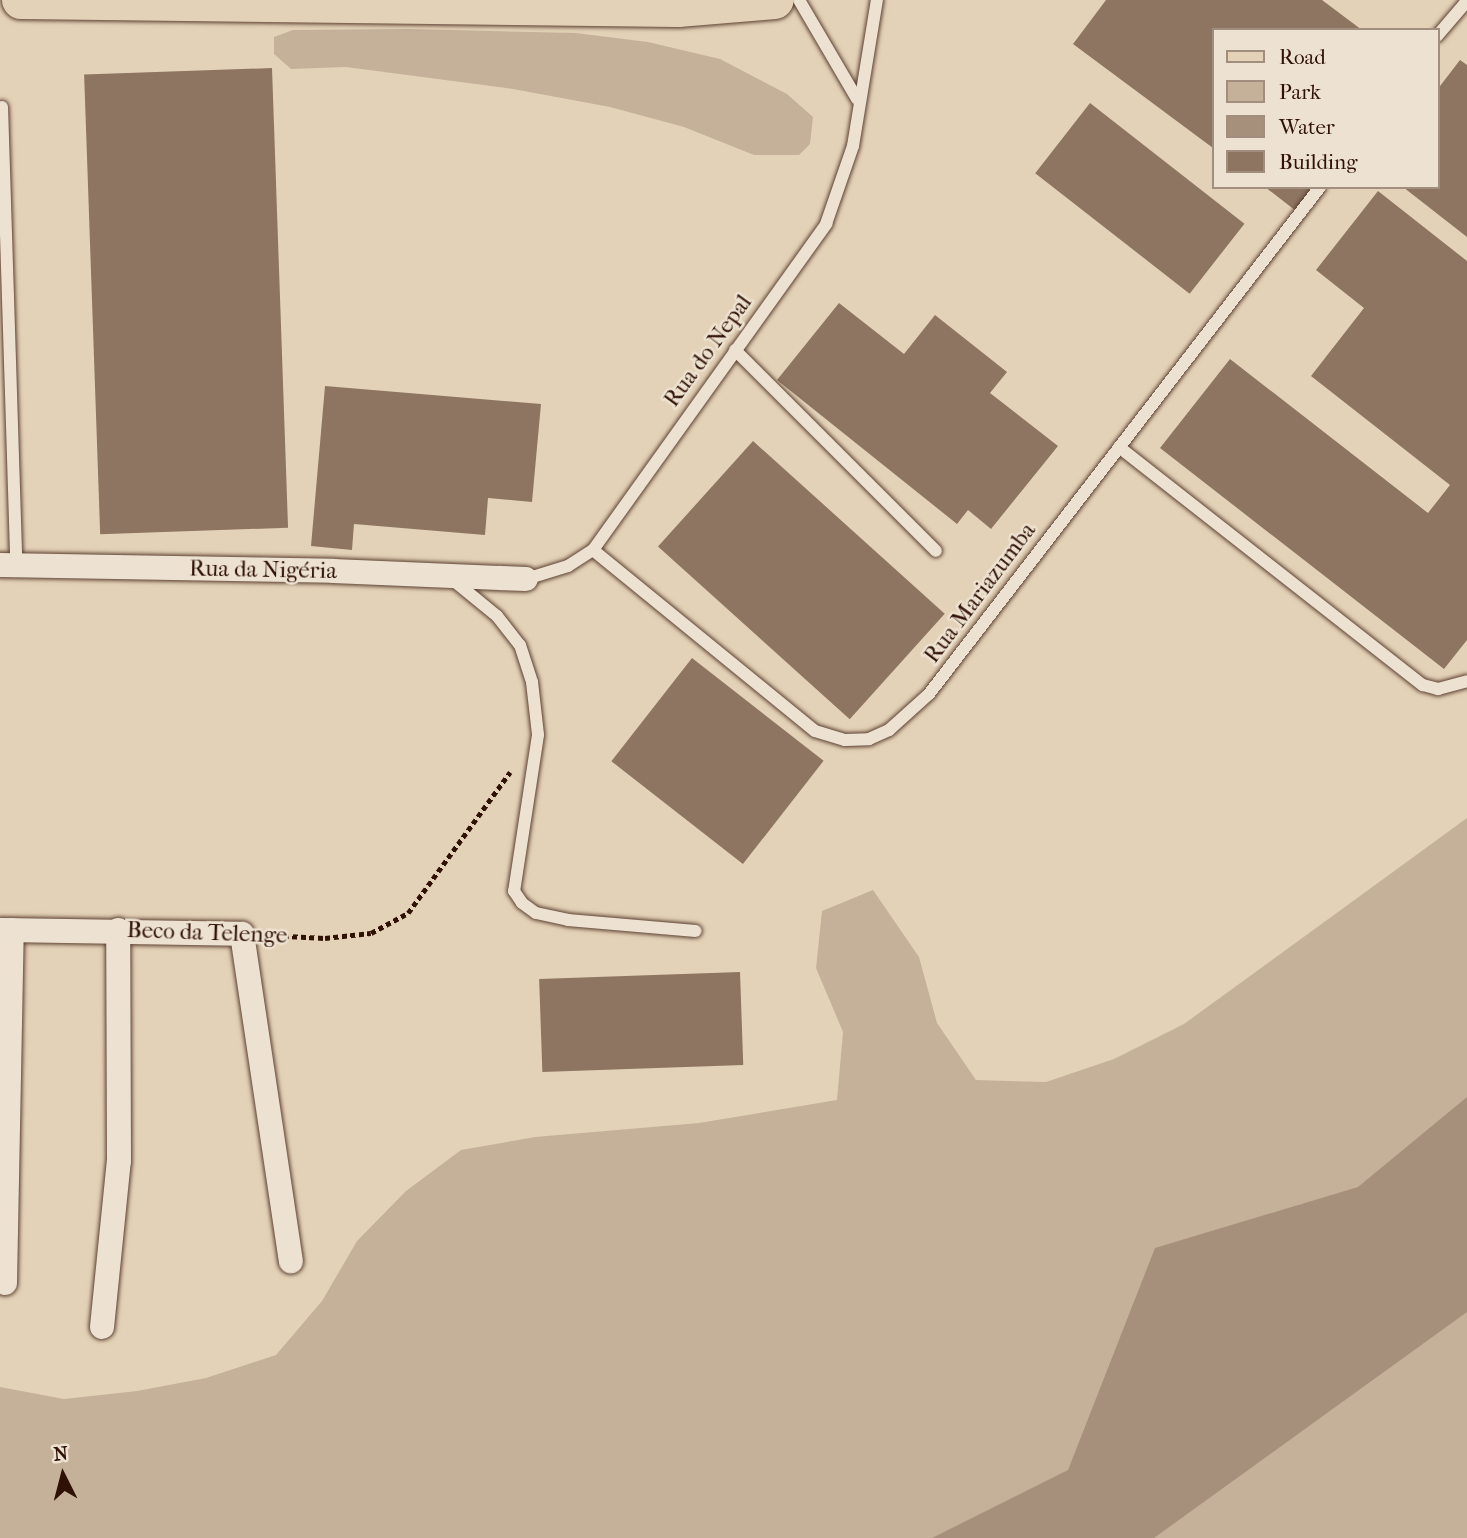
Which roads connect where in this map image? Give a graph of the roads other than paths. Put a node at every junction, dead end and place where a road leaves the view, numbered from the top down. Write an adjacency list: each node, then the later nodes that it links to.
1 (21, 0): 2 (main road)
2 (775, 0)
3 (799, 0): 7 (lane)
4 (877, 0): 7 (lane, Rua do Nepal)
5 (1466, 1): 6 (lane)
6 (1439, 34)
7 (858, 99): 10 (lane, Rua do Nepal)
8 (2, 107): 14 (lane)
9 (1318, 189): 11 (lane, Rua Mariazumba)
10 (735, 350): 12 (lane, Rua do Nepal); 13 (lane)
11 (1119, 447): 12 (lane, Rua Mariazumba); 17 (lane)
12 (593, 550): 15 (lane, Rua do Nepal)
13 (936, 551)
14 (8, 565): 16 (street, Rua da Nigéria)
15 (526, 579): 16 (street, Rua da Nigéria)
16 (453, 580): 20 (lane)
17 (1467, 681)
18 (6, 930): 19 (street, Beco da Telenge); 22 (street)
19 (118, 930): 21 (street, Beco da Telenge); 23 (street)
20 (696, 931)
21 (291, 1261)
22 (5, 1283)
23 (102, 1327)

